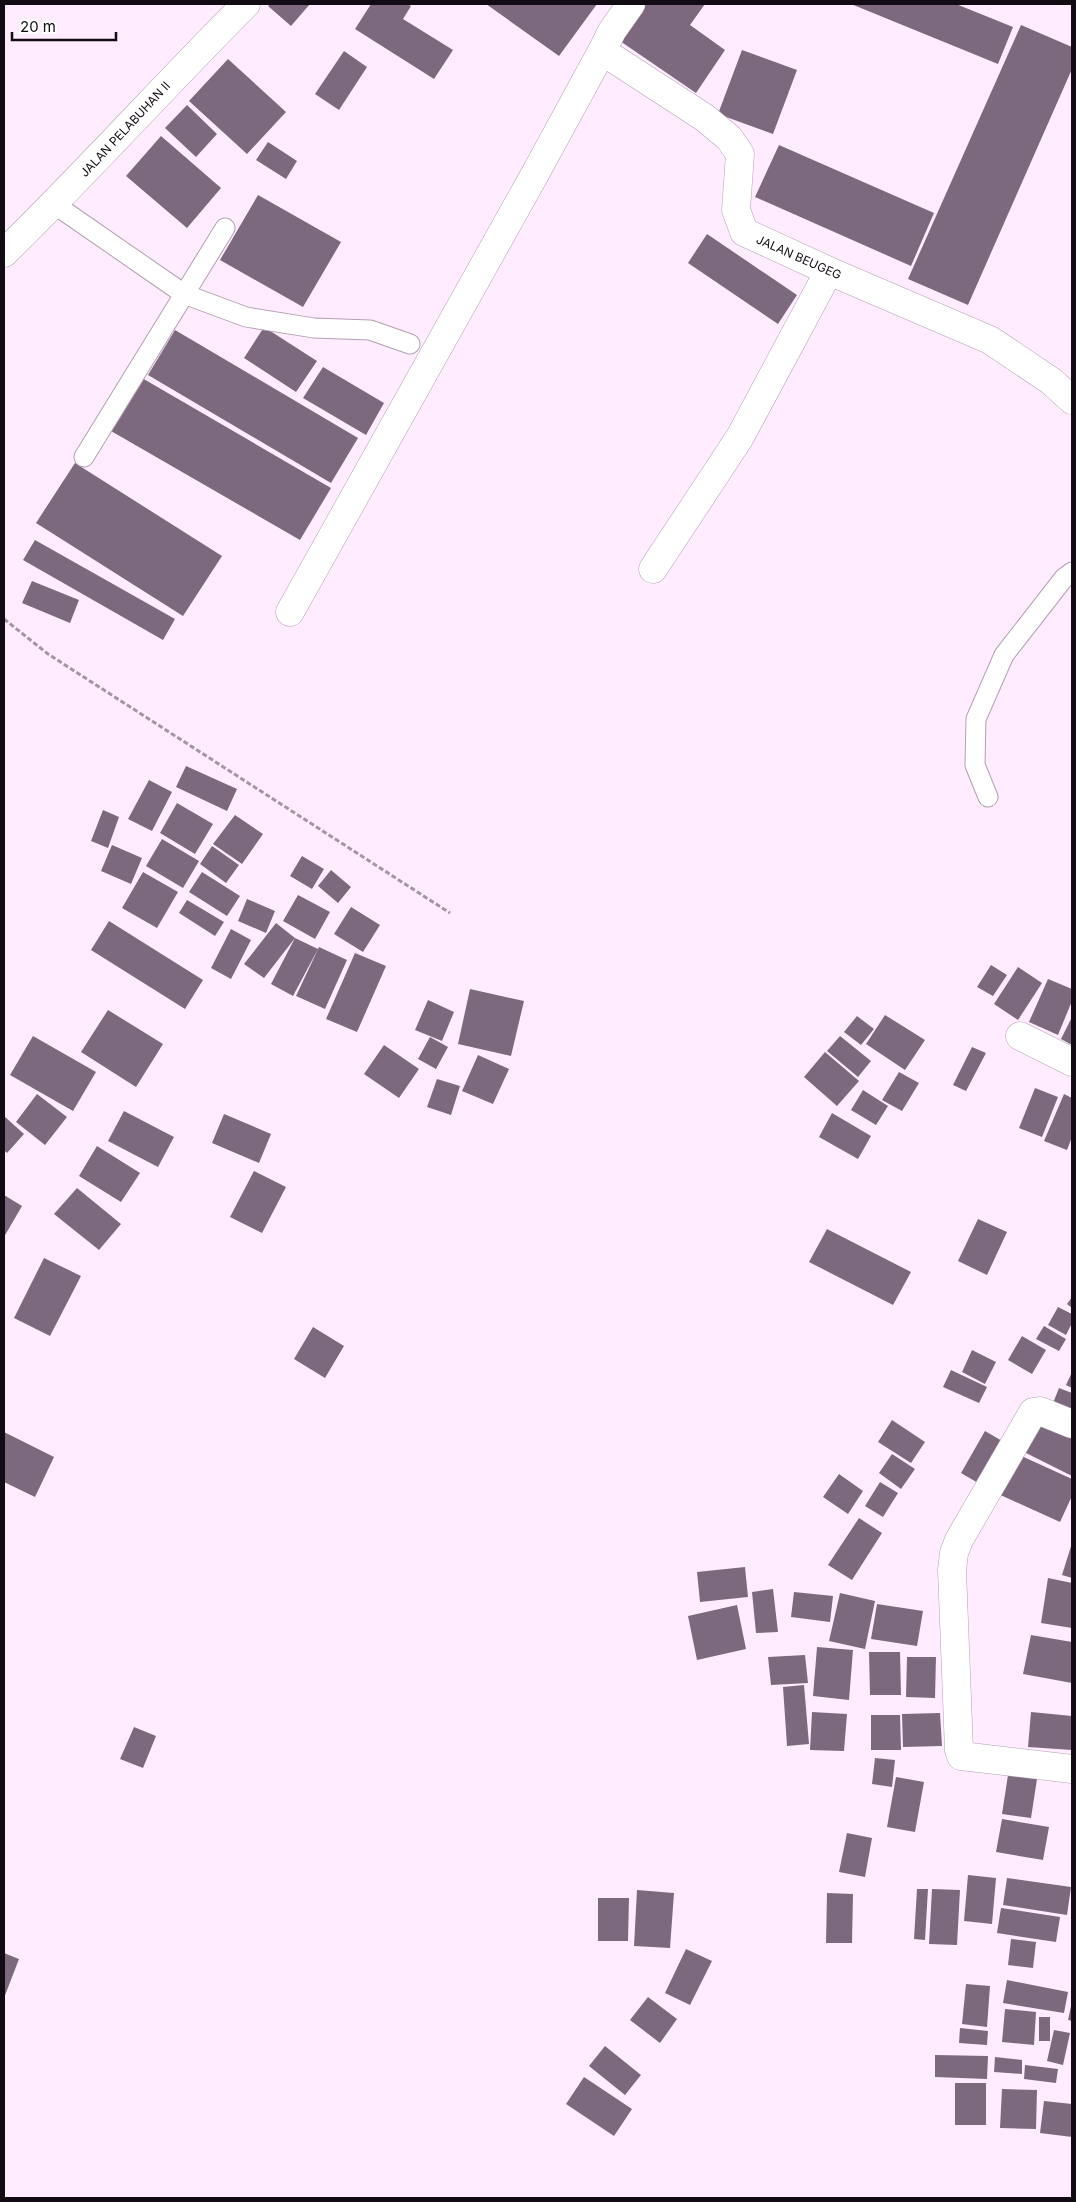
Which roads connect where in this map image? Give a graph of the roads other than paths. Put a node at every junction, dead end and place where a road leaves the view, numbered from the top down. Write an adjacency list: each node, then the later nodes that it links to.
1 (246, 4): 4 (street, JALAN PELABUHAN II)
2 (631, 4): 3 (street)
3 (602, 52): 7 (street, JALAN BEUGEG); 14 (street)
4 (54, 204): 6 (street, JALAN PELABUHAN II); 8 (lane)
5 (226, 228): 8 (lane)
6 (4, 253)
7 (829, 271): 10 (street, JALAN BEUGEG); 12 (street)
8 (184, 294): 9 (lane); 11 (lane)
9 (410, 344)
10 (1072, 400)
11 (84, 457)
12 (653, 570)
13 (1072, 572): 15 (lane)
14 (290, 612)
15 (988, 797)
16 (1020, 1036): 17 (street)
17 (1072, 1062)
18 (1072, 1424): 19 (street)
19 (1072, 1769)

